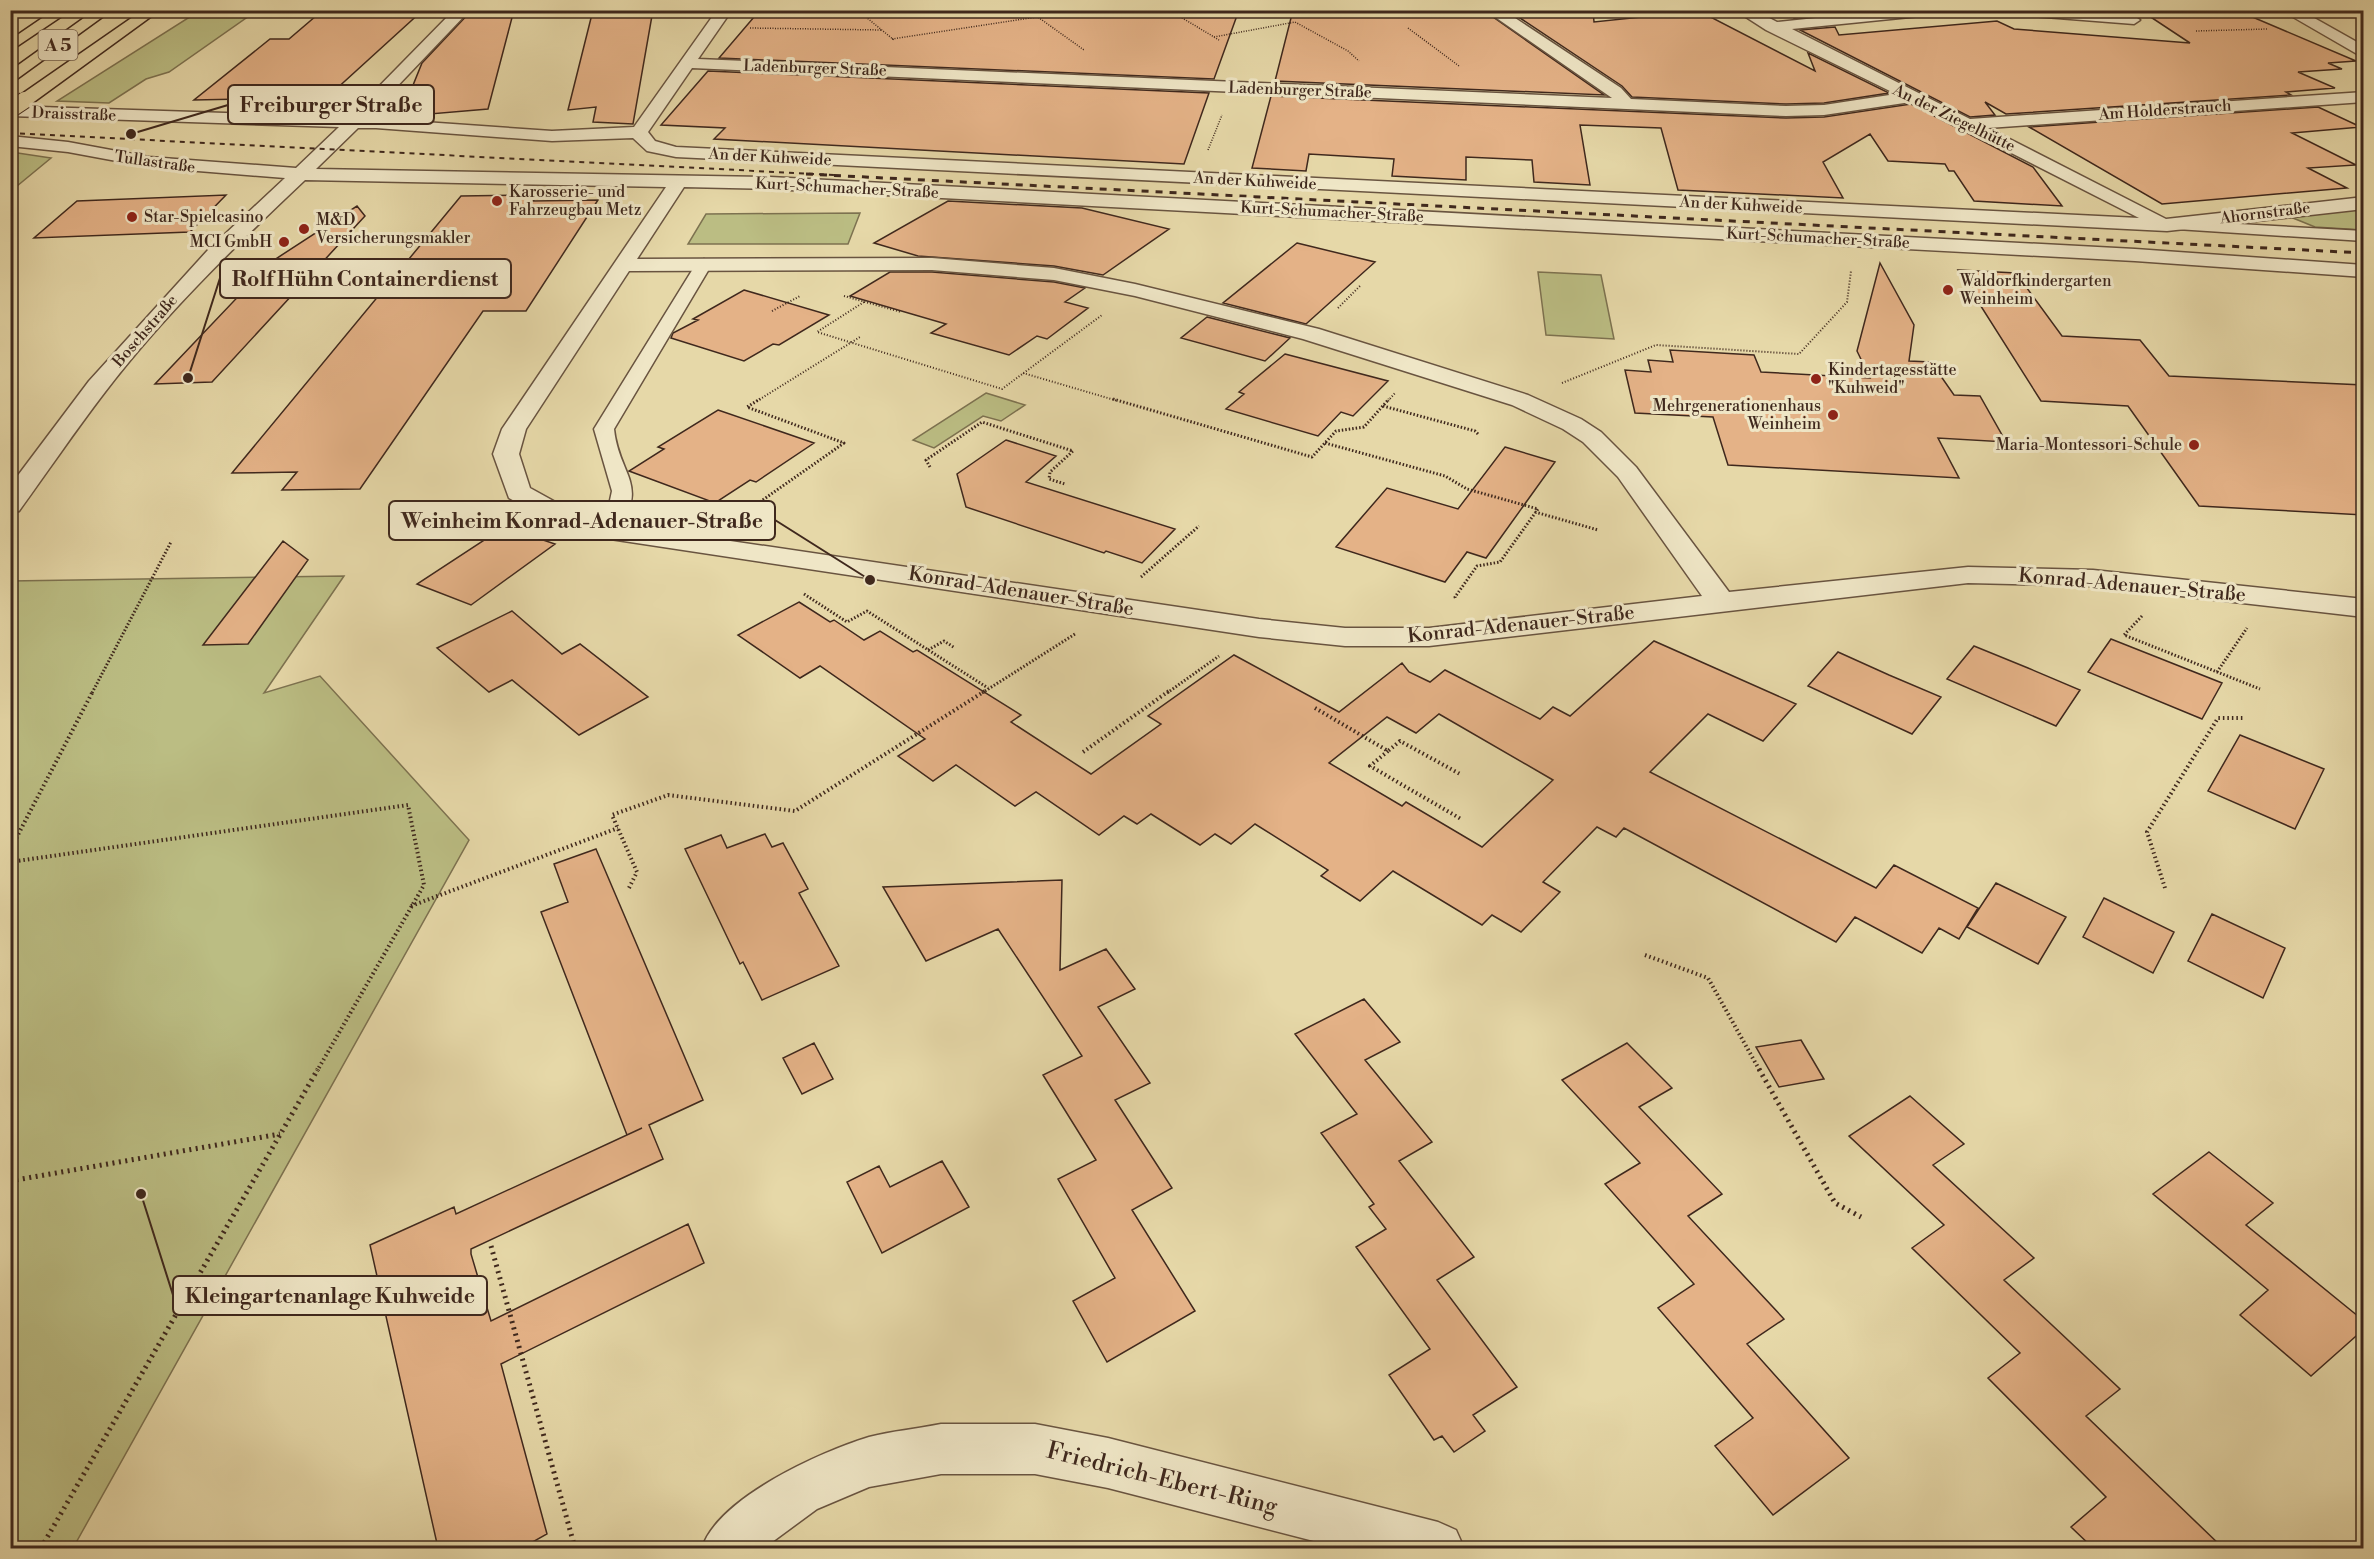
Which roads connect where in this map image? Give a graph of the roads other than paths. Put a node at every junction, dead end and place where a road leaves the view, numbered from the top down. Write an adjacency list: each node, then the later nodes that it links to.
1 (64, 10): 15 (highway, A 5)
2 (105, 10): 18 (highway, A 5)
3 (153, 10): 14 (highway)
4 (168, 10): 14 (highway)
5 (463, 10): 23 (street, Boschstraße)
6 (726, 10): 17 (street)
7 (1492, 10): 21 (street)
8 (1742, 10): 13 (street, An der Ziegelhütte)
9 (1940, 10): 13 (street)
10 (2005, 10): 12 (lane)
11 (2288, 10): 16 (street)
12 (2134, 20)
13 (1771, 27): 19 (street, An der Ziegelhütte)
14 (110, 42): 22 (highway, bridge)
15 (10, 47)
16 (2364, 53)
17 (687, 63): 21 (street, Ladenburger Straße); 25 (street)
18 (10, 79)
19 (1912, 97): 21 (street, Ladenburger Straße); 24 (street, An der Ziegelhütte)
20 (2364, 97): 24 (street, Am Holderstrauch)
21 (1626, 104)
22 (10, 111): 23 (street, Draisstraße)
23 (353, 122): 25 (street); 27 (street, Boschstraße)
24 (1966, 124): 30 (street, An der Ziegelhütte)
25 (639, 132): 30 (street, An der Kuhweide)
26 (10, 141): 27 (street, Tullastraße)
27 (300, 174): 28 (street, Kurt-Schumacher-Straße); 35 (street, Boschstraße)
28 (678, 182): 33 (street); 34 (street, Kurt-Schumacher-Straße)
29 (2364, 203): 30 (street, Ahornstraße)
30 (2167, 225): 31 (lane)
31 (2364, 236)
32 (705, 264): 33 (street); 36 (lane); 37 (street)
33 (621, 265): 36 (street, Konrad-Adenauer-Straße)
34 (2359, 280)
35 (10, 505)
36 (607, 531): 37 (street, Konrad-Adenauer-Straße)
37 (1722, 602): 38 (street, Konrad-Adenauer-Straße)
38 (2364, 608)
39 (728, 1548): 40 (street, Friedrich-Ebert-Ring)
40 (1438, 1548)

